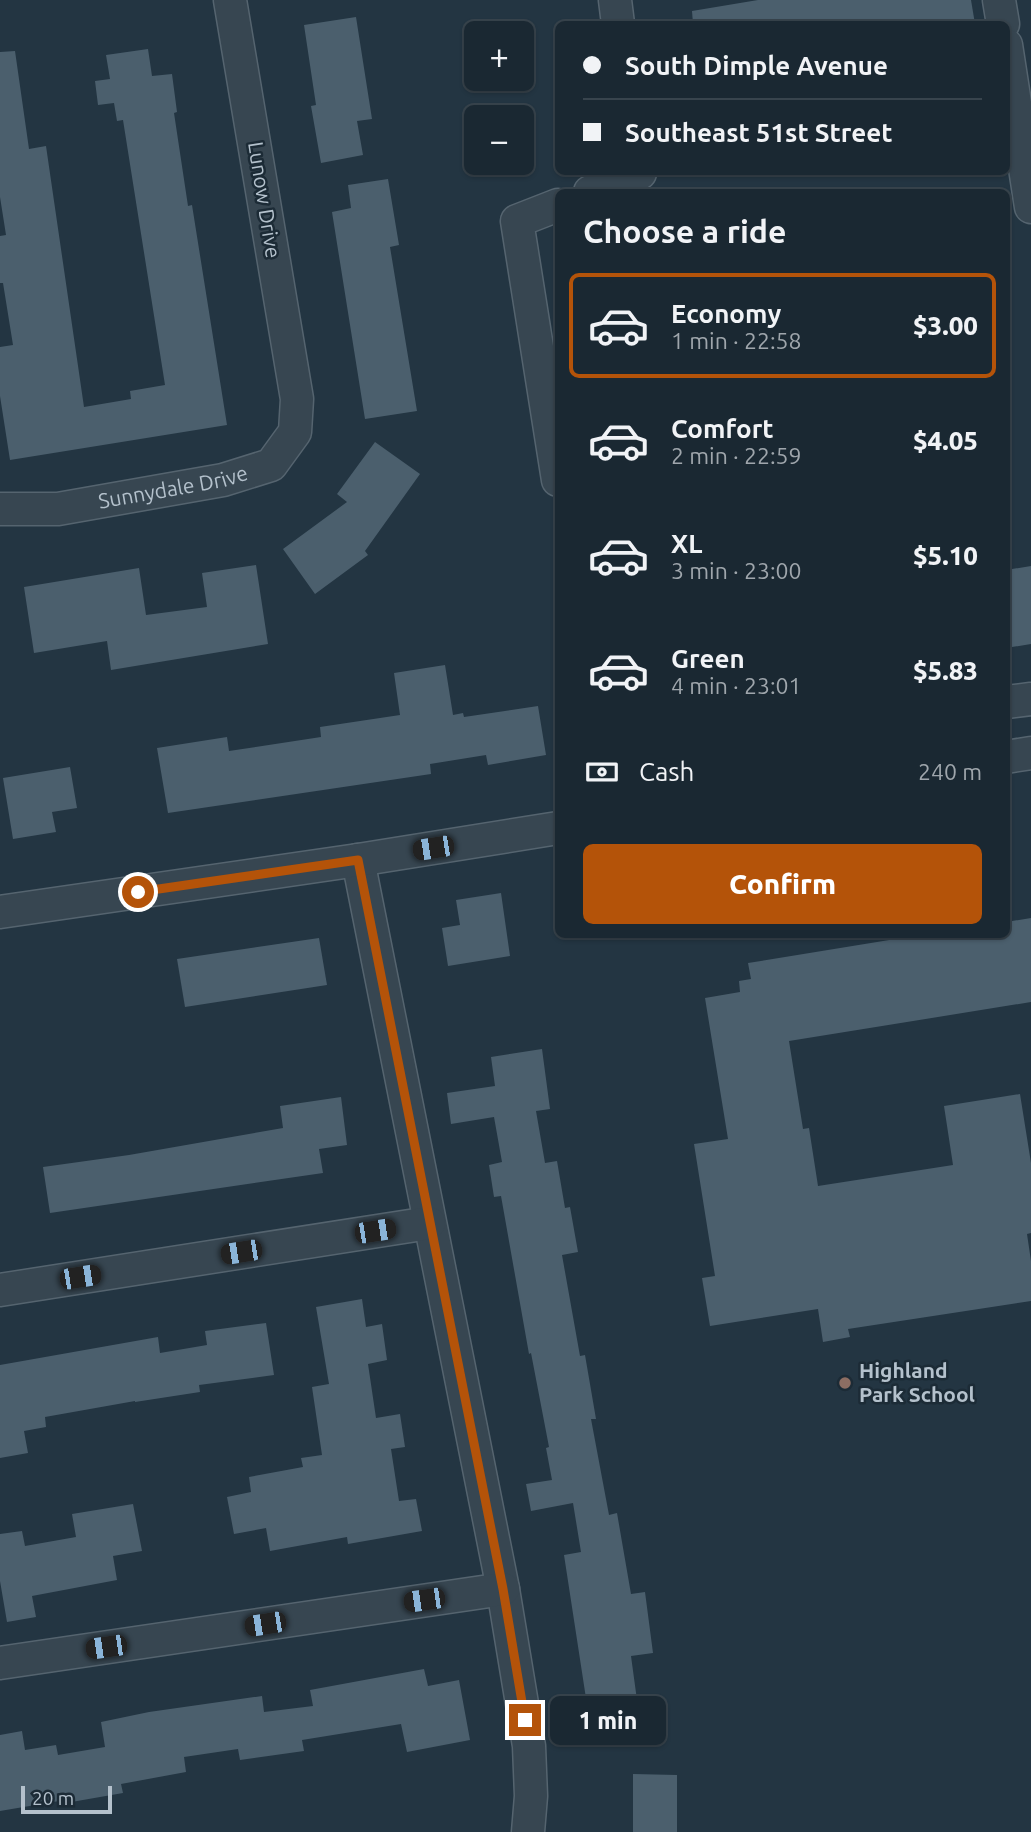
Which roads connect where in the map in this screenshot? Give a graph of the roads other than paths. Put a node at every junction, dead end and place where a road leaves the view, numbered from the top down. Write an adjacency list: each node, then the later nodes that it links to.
1 (230, 0): 12 (street, Lunow Drive)
2 (615, 0): 4 (street)
3 (999, 0): 5 (street)
4 (618, 21)
5 (1002, 21)
6 (1010, 60): 7 (street)
7 (1024, 109): 11 (street)
8 (632, 175): 9 (street)
9 (597, 189)
10 (555, 206): 13 (street)
11 (1031, 207)
12 (297, 399): 14 (street, Sunnydale Drive)
13 (555, 461)
14 (0, 509)
15 (1031, 699): 16 (street)
16 (1010, 702)
17 (1031, 753): 18 (street)
18 (1010, 756)
19 (555, 828): 20 (street)
20 (358, 860): 21 (street); 22 (street)
21 (0, 912)
22 (429, 1223): 23 (street); 24 (street)
23 (0, 1290)
24 (503, 1589): 25 (street); 26 (street)
25 (0, 1663)
26 (527, 1832)

